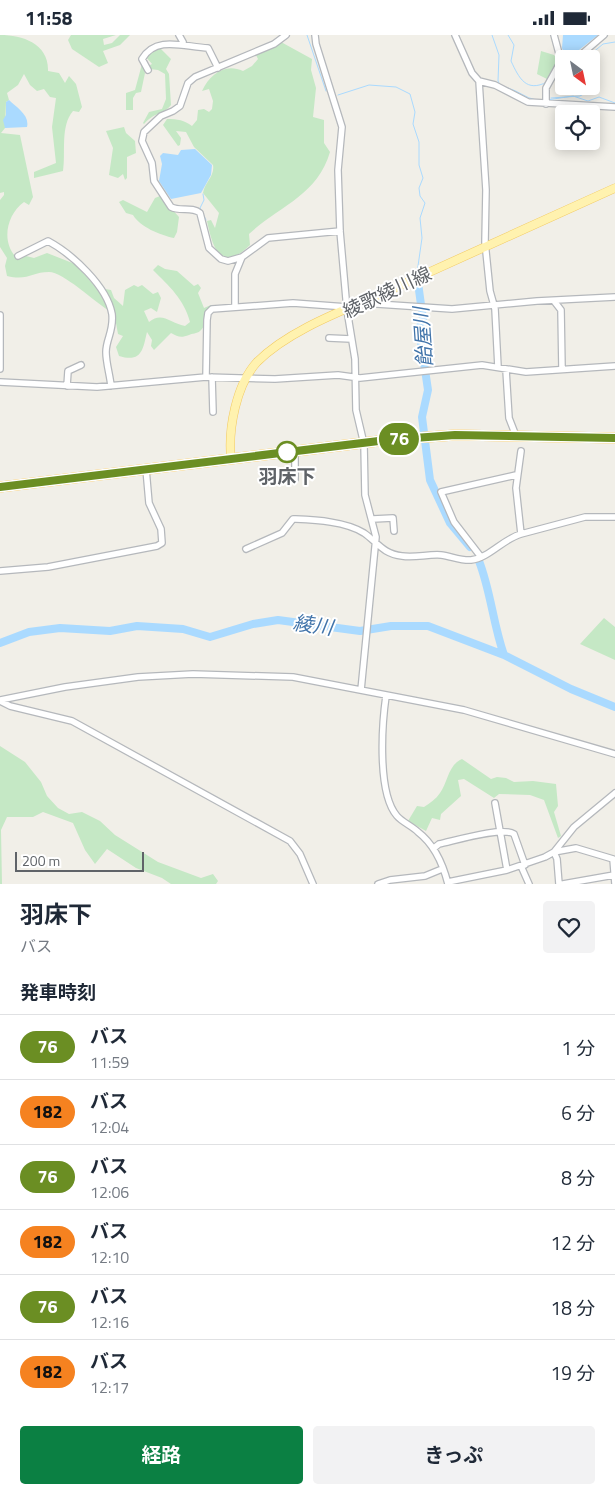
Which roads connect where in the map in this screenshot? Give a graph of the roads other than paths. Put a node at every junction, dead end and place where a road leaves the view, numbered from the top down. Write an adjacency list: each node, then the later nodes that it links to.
1 (179, 35): 7 (street)
2 (286, 35): 10 (street)
3 (313, 35): 17 (street)
4 (455, 35): 13 (street)
5 (554, 35): 8 (street)
6 (604, 35): 9 (street)
7 (183, 42): 10 (street); 11 (street)
8 (559, 50)
9 (586, 50)
10 (218, 68): 20 (street)
11 (148, 70)
12 (555, 74): 14 (street)
13 (478, 81): 14 (street); 18 (street)
14 (546, 102): 15 (street)
15 (615, 107)
16 (615, 188): 18 (main road, 綾歌綾川線)
17 (340, 231): 20 (street); 26 (street)
18 (486, 247): 23 (main road, 綾歌綾川線); 25 (street)
19 (18, 256): 41 (street)
20 (242, 257): 24 (street)
21 (615, 297): 22 (street)
22 (554, 301): 25 (street); 34 (street)
23 (362, 303): 25 (street); 26 (main road, 綾歌綾川線)
24 (235, 307): 26 (street); 36 (street)
25 (493, 307): 32 (street)
26 (347, 308): 29 (street); 37 (main road, 綾歌綾川線)
27 (0, 315): 33 (street)
28 (329, 338): 29 (street)
29 (351, 339): 38 (street)
30 (81, 365): 40 (street)
31 (615, 366): 34 (street)
32 (498, 367): 35 (street); 38 (street)
33 (0, 369)
34 (562, 369): 35 (street)
35 (506, 370): 43 (street)
36 (209, 377): 37 (street); 41 (street); 42 (street)
37 (246, 377): 38 (street); 48 (main road, 綾歌綾川線)
38 (356, 377): 45 (street)
39 (0, 382): 40 (street)
40 (67, 386): 41 (street)
41 (110, 387)
42 (213, 412)
43 (516, 436): 44 (highway); 45 (highway)
44 (615, 438)
45 (364, 444): 46 (highway); 54 (street)
46 (295, 451): 48 (highway); 51 (street)
47 (521, 451): 50 (street)
48 (231, 459): 49 (highway)
49 (146, 469): 52 (highway); 60 (street)
50 (516, 475): 56 (street); 59 (street)
51 (295, 479)
52 (0, 487)
53 (615, 517): 56 (street)
54 (373, 519): 55 (street); 57 (street)
55 (394, 531)
56 (521, 534): 59 (street)
57 (376, 545): 58 (street); 59 (street); 61 (street)
58 (246, 549)
59 (482, 557)
60 (0, 571)
61 (361, 688): 62 (street); 63 (street)
62 (386, 696): 64 (street); 68 (street)
63 (0, 701): 76 (street)
64 (615, 754)
65 (615, 793): 69 (street)
66 (495, 803): 67 (street)
67 (499, 831): 68 (street); 70 (street); 72 (street)
68 (434, 848): 71 (street)
69 (554, 852): 70 (street); 73 (street); 79 (street)
70 (523, 865): 72 (street); 78 (street)
71 (442, 869): 74 (street); 77 (street)
72 (506, 870): 74 (street)
73 (614, 875): 75 (street); 81 (street)
74 (448, 883)
75 (571, 883): 80 (street)
76 (313, 884)
77 (378, 884)
78 (528, 884)
79 (559, 884)
80 (563, 884)
81 (615, 884)

